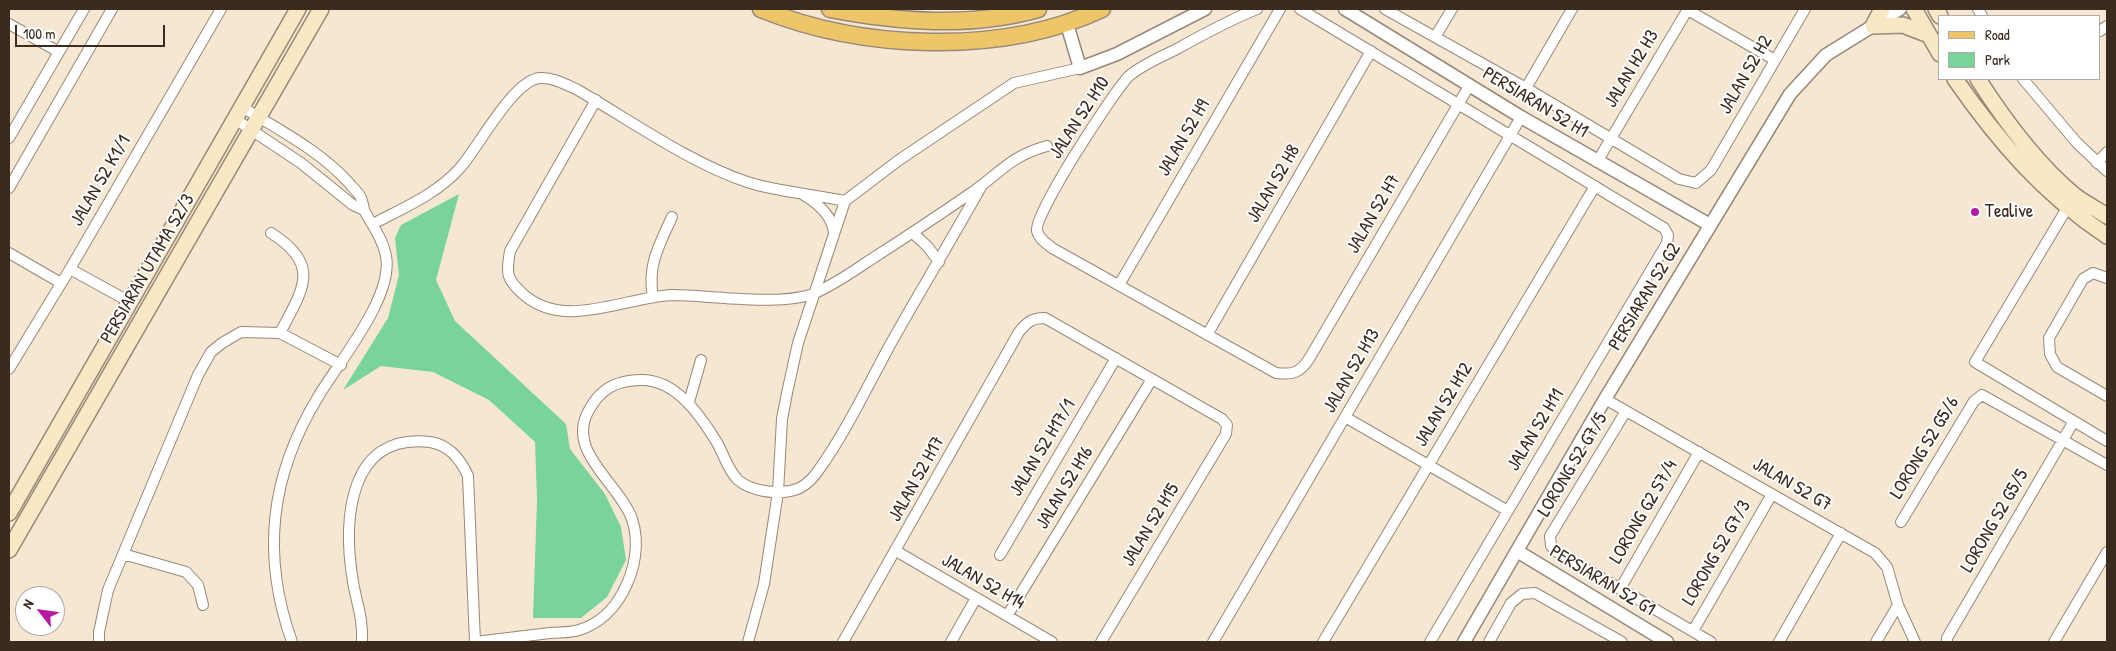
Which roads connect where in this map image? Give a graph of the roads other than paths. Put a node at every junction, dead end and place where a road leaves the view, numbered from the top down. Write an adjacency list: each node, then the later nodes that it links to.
1 (84, 9): 30 (street)
2 (112, 9): 55 (street)
3 (221, 9): 70 (street, JALAN S2 K1/1)
4 (298, 9): 40 (main road, PERSIARAN UTAMA S2/3)
5 (321, 9): 42 (main road, PERSIARAN UTAMA S2/3)
6 (761, 9): 24 (main road)
7 (830, 9): 8 (main road)
8 (1038, 9)
9 (1102, 9): 24 (main road)
10 (1205, 9): 32 (street)
11 (1257, 9): 73 (street, JALAN S2 H10)
12 (1280, 9): 73 (street, JALAN S2 H9)
13 (1300, 9): 28 (street)
14 (1345, 9): 36 (street, PERSIARAN S2 H1)
15 (1385, 9): 27 (street)
16 (1452, 9): 27 (street)
17 (1572, 9): 37 (street)
18 (1687, 9): 31 (street); 45 (street, JALAN H2 H3)
19 (1805, 9): 31 (street, JALAN S2 H2)
20 (1882, 9): 25 (main road)
21 (1900, 9): 25 (street, PERSIARAN S2 G2)
22 (1914, 9): 26 (main road)
23 (9, 24): 30 (street)
24 (1067, 24): 32 (street)
25 (1872, 26): 26 (main road); 63 (street, PERSIARAN S2 G2)
26 (1928, 35): 29 (main road)
27 (1435, 37): 37 (street)
28 (1371, 51): 39 (street); 78 (street, JALAN S2 H8)
29 (1938, 51)
30 (59, 52): 44 (street)
31 (1775, 60): 45 (street, JALAN S2 H2)
32 (1080, 68): 57 (street)
33 (1956, 80): 58 (main road)
34 (1979, 80): 58 (main road)
35 (2027, 80): 51 (street)
36 (1469, 86): 39 (street, JALAN S2 H7); 41 (street, PERSIARAN S2 H1)
37 (1526, 88): 45 (street)
38 (596, 100): 56 (street); 62 (street); 75 (street)
39 (1458, 104): 43 (street); 78 (street, JALAN S2 H7)
40 (238, 113): 42 (street); 76 (main road, PERSIARAN UTAMA S2/3)
41 (1521, 118): 43 (street, JALAN S2 H13); 50 (street, PERSIARAN S2 H1)
42 (255, 123): 46 (street); 49 (street); 101 (main road, PERSIARAN UTAMA S2/3)
43 (1510, 135): 54 (street); 88 (street, JALAN S2 H13)
44 (9, 138)
45 (1611, 138): 50 (street, JALAN H2 H3)
46 (299, 142): 49 (street); 59 (street)
47 (1047, 146): 53 (street)
48 (2107, 152): 51 (street)
49 (290, 155): 59 (street)
50 (1597, 162): 63 (street, PERSIARAN S2 H1)
51 (2097, 163): 52 (street)
52 (2107, 171)
53 (982, 185): 65 (street); 69 (street)
54 (1594, 186): 93 (street, JALAN S2 H12); 97 (street, JALAN S2 H11)
55 (9, 188)
56 (796, 191): 57 (street); 66 (street)
57 (845, 201): 66 (street)
58 (2071, 202): 60 (main road); 67 (main road); 89 (street)
59 (364, 210): 62 (street)
60 (2107, 216)
61 (672, 217): 75 (street)
62 (373, 224): 81 (street)
63 (1710, 225): 85 (street, PERSIARAN S2 G2)
64 (271, 233): 77 (street)
65 (913, 233): 69 (street); 74 (street)
66 (834, 234): 74 (street)
67 (2107, 236)
68 (9, 253): 72 (street)
69 (938, 262): 95 (street)
70 (70, 269): 72 (street, JALAN S2 K1/1); 76 (street)
71 (2107, 278): 84 (street)
72 (61, 283): 82 (street, JALAN S2 K1/1)
73 (1119, 285): 78 (street, JALAN S2 H7)
74 (815, 293): 75 (street); 95 (street)
75 (654, 298)
76 (130, 302): 98 (main road, PERSIARAN UTAMA S2/3)
77 (280, 333): 81 (street); 105 (street)
78 (1207, 334)
79 (1116, 358): 83 (street); 102 (street, JALAN S2 H17); 106 (street, JALAN S2 H17/1)
80 (701, 360): 86 (street)
81 (341, 365): 116 (street)
82 (9, 369)
83 (1152, 379): 111 (street, JALAN S2 H16); 123 (street, JALAN S2 H15)
84 (2107, 396)
85 (1605, 399): 87 (street, JALAN S2 G7); 103 (street, PERSIARAN S2 G2)
86 (689, 402): 95 (street); 118 (street)
87 (1626, 411): 92 (street, JALAN S2 G7); 107 (street, LORONG S2 G7/5)
88 (1345, 416): 93 (street); 124 (street, JALAN S2 H13)
89 (2074, 421): 90 (street); 91 (street, LORONG S2 G5/5)
90 (2106, 438)
91 (2063, 439): 94 (street); 99 (street, LORONG S2 G5/6); 114 (street, LORONG S2 G5/5)
92 (1699, 452): 96 (street, JALAN S2 G7); 107 (street, LORONG G2 S7/4)
93 (1428, 465): 97 (street); 125 (street, JALAN S2 H12)
94 (2107, 465)
95 (778, 492): 119 (street)
96 (1772, 494): 100 (street, JALAN S2 G7); 112 (street, LORONG S2 G7/3)
97 (1508, 511): 126 (street, JALAN S2 H11)
98 (9, 513)
99 (1901, 522)
100 (1841, 533): 110 (street, JALAN S2 G7); 132 (street)
101 (9, 550)
102 (896, 551): 108 (street, JALAN S2 H14); 120 (street, JALAN S2 H17)
103 (1517, 551): 127 (street, PERSIARAN S2 G2); 130 (street, PERSIARAN S2 G1)
104 (2107, 552): 135 (street)
105 (123, 554): 109 (street); 115 (street)
106 (1000, 554)
107 (1620, 589): 112 (street)
108 (976, 598): 111 (street, JALAN S2 H14); 121 (street)
109 (203, 605)
110 (1898, 605): 133 (street); 134 (street, JALAN S2 G7)
111 (1007, 616): 122 (street, JALAN S2 H14)
112 (1693, 631): 131 (street)
113 (1610, 639): 128 (street); 129 (street)
114 (1947, 640)
115 (99, 642)
116 (292, 642)
117 (362, 642): 118 (street)
118 (475, 642)
119 (748, 642)
120 (843, 642)
121 (951, 642)
122 (1052, 642)
123 (1101, 642)
124 (1212, 642)
125 (1323, 642)
126 (1430, 642)
127 (1464, 642)
128 (1489, 642)
129 (1622, 642)
130 (1668, 642)
131 (1711, 642)
132 (1779, 642)
133 (1876, 642)
134 (1915, 642)
135 (2054, 642)

